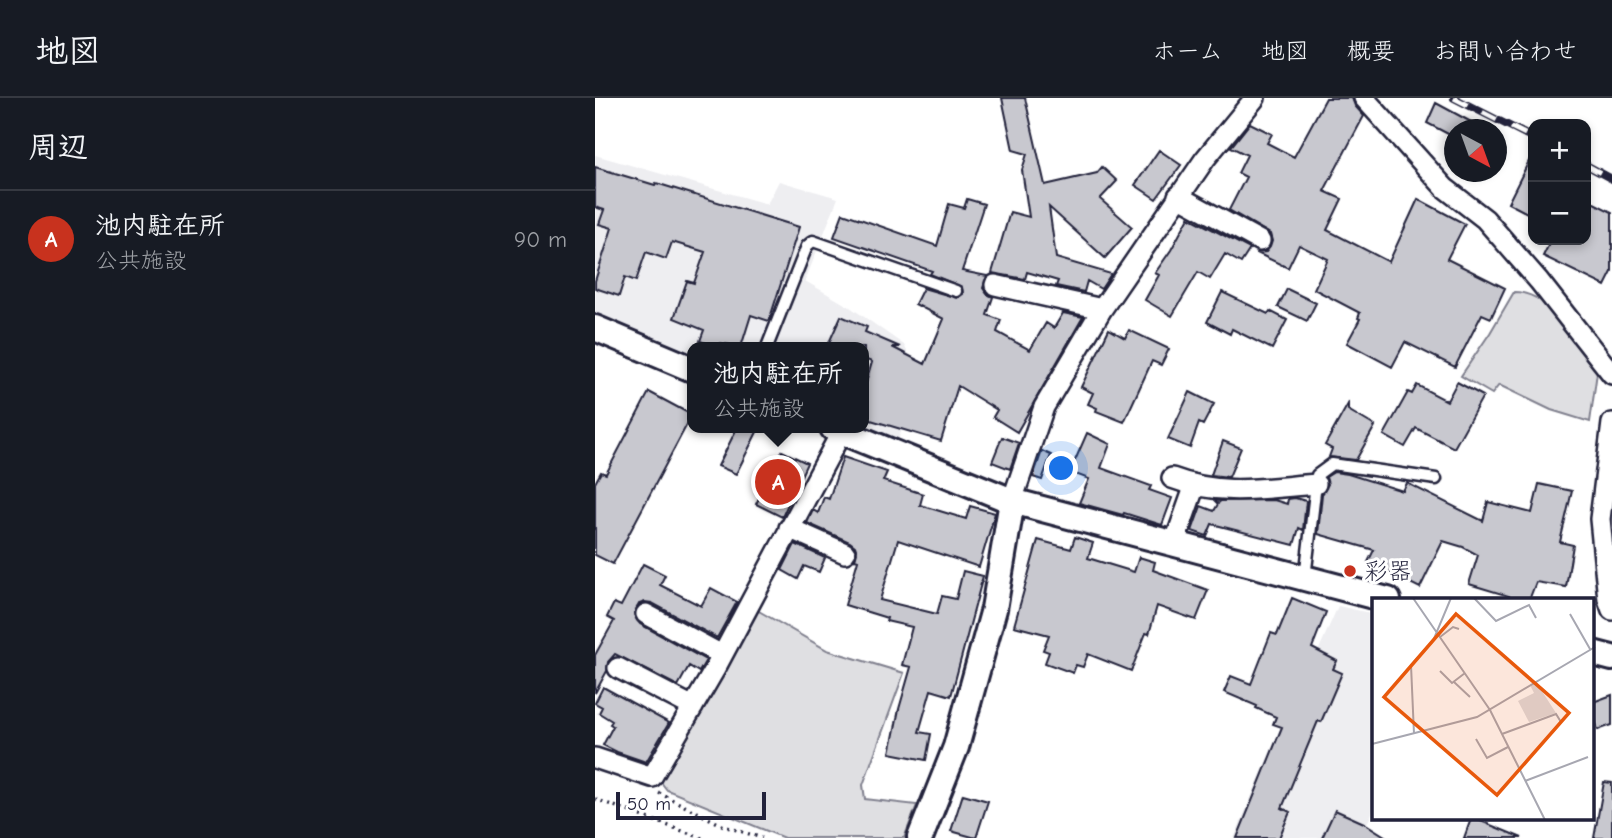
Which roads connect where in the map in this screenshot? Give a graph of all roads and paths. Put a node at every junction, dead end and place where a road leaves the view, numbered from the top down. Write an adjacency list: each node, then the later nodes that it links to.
1 (1255, 98): 3 (street)
2 (1364, 98): 11 (street)
3 (1178, 196): 4 (street); 7 (street)
4 (1260, 241)
5 (995, 285): 7 (street)
6 (955, 291): 9 (lane)
7 (1102, 309): 19 (street)
8 (595, 328): 10 (street)
9 (769, 342)
10 (687, 367)
11 (1612, 374)
12 (1612, 423): 25 (street)
13 (836, 433): 20 (street)
14 (844, 433): 19 (street)
15 (1171, 478): 18 (street)
16 (1436, 479): 17 (lane)
17 (1316, 484): 18 (street); 23 (lane)
18 (1195, 485): 21 (street)
19 (1012, 501): 21 (street); 37 (street)
20 (789, 528): 22 (street); 28 (street)
21 (1174, 544): 23 (street)
22 (845, 553)
23 (1304, 578): 24 (street)
24 (1380, 598)
25 (1612, 610)
26 (646, 614): 28 (street)
27 (1595, 654): 29 (street)
28 (722, 655): 31 (street)
29 (1612, 658)
30 (618, 668): 31 (street)
31 (693, 707): 33 (street)
32 (595, 758): 33 (street)
33 (652, 777): 36 (path)
34 (595, 799): 35 (path)
35 (702, 838)
36 (762, 838)
37 (920, 838)

